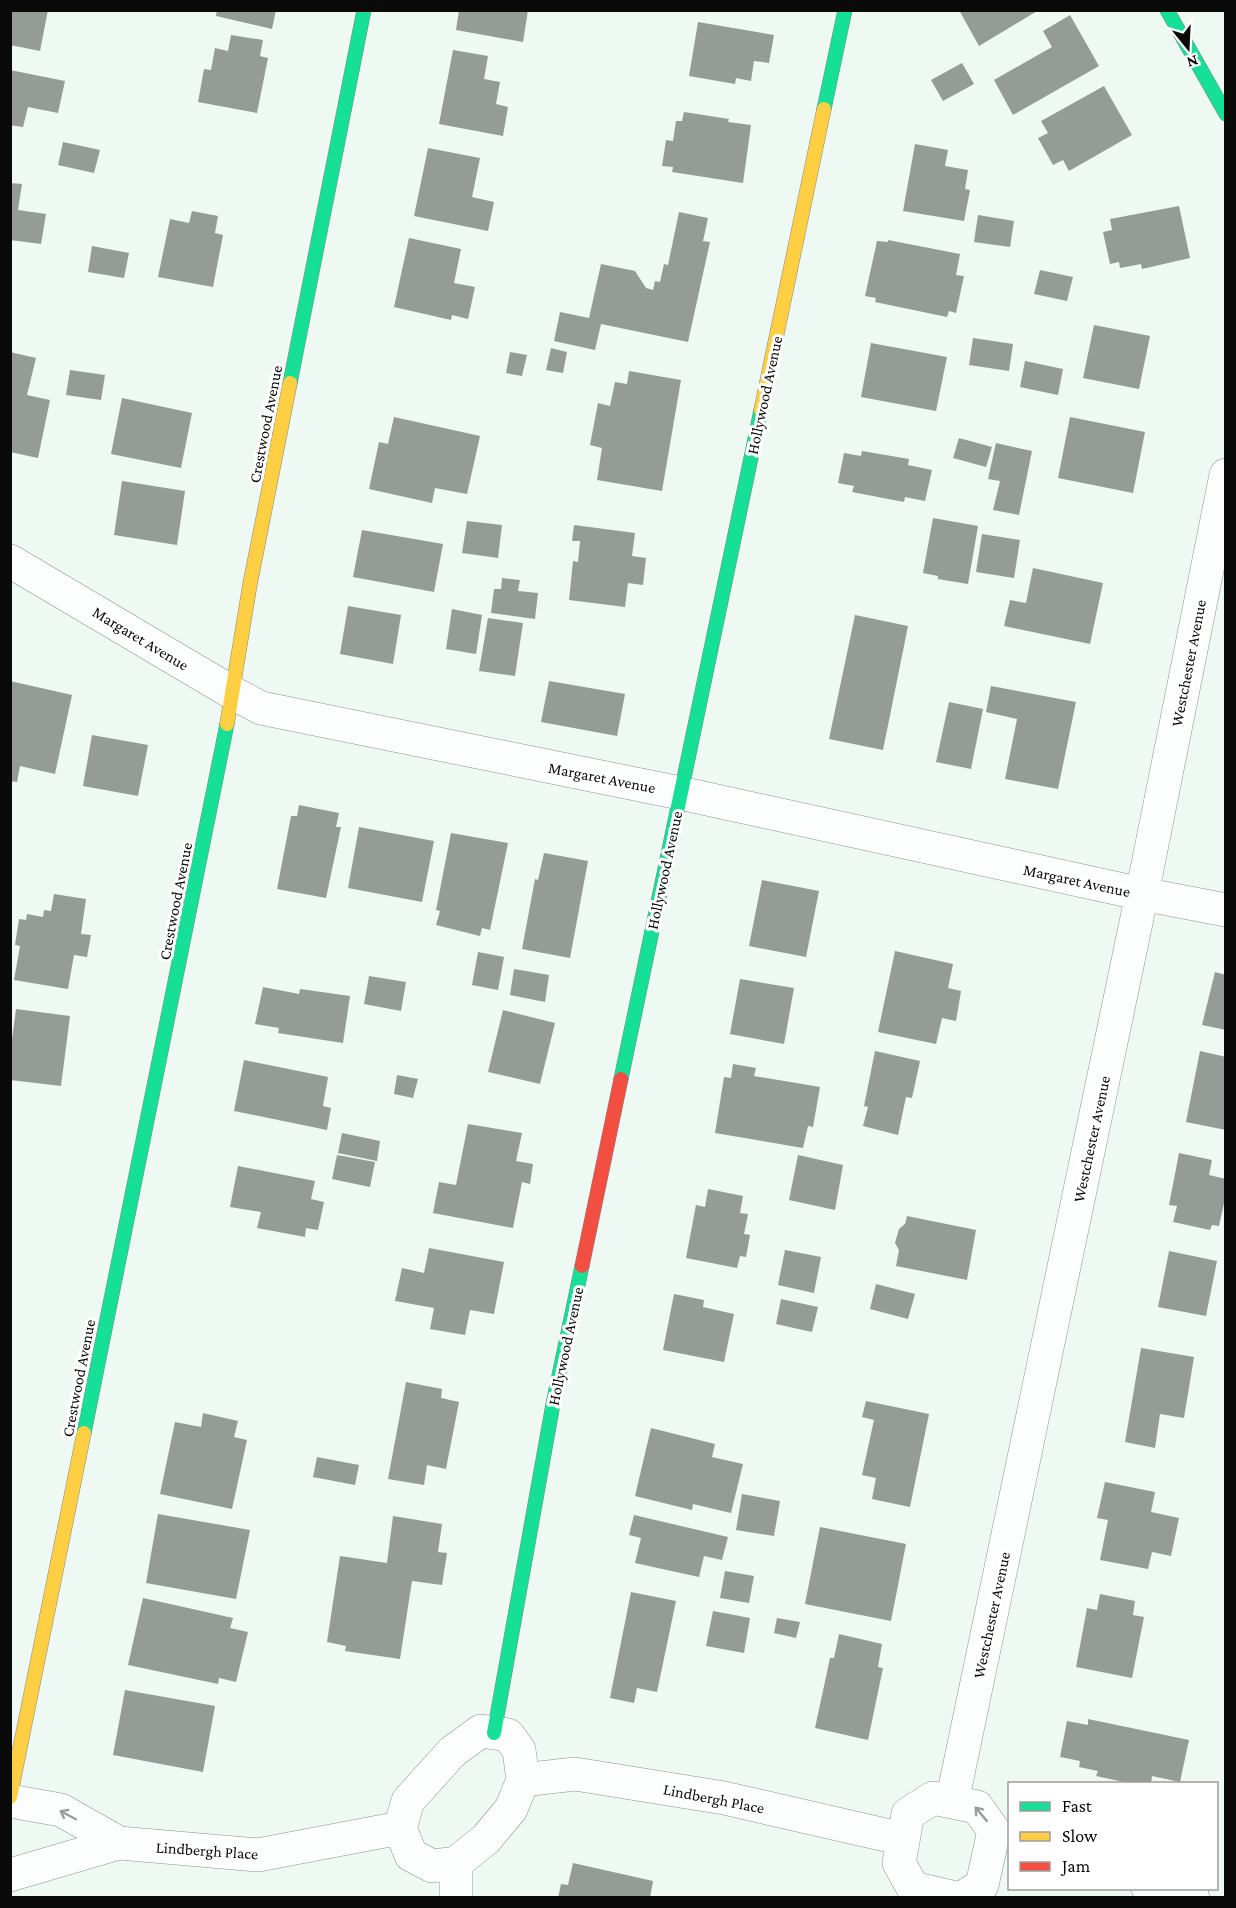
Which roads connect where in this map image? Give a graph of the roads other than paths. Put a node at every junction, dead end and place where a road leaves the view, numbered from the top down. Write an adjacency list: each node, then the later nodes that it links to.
1 (364, 10): 7 (street, Crestwood Avenue)
2 (845, 10): 8 (street, Hollywood Avenue)
3 (1167, 10): 4 (street)
4 (1226, 114)
5 (1226, 475): 9 (street, Westchester Avenue)
6 (10, 561): 7 (street, Margaret Avenue)
7 (233, 693): 8 (street, Margaret Avenue); 13 (street, Crestwood Avenue)
8 (680, 793): 9 (street, Margaret Avenue); 11 (street, Hollywood Avenue)
9 (1142, 894): 10 (street, Margaret Avenue); 14 (street, Westchester Avenue)
10 (1226, 910)
11 (494, 1733): 12 (street); 15 (street)
12 (523, 1780): 16 (street, Lindbergh Place); 19 (street)
13 (10, 1799): 17 (street, Lindbergh Place, one-way to 13)
14 (952, 1802): 16 (street); 18 (street, one-way to 14)
15 (400, 1828): 17 (street, Lindbergh Place); 19 (street)
16 (903, 1839): 22 (street)
17 (119, 1844): 20 (street, Lindbergh Place)
18 (999, 1859): 22 (street)
19 (456, 1863): 23 (street)
20 (10, 1875)
21 (1157, 1890): 24 (street)
22 (946, 1896)
23 (456, 1898)
24 (1192, 1898)

